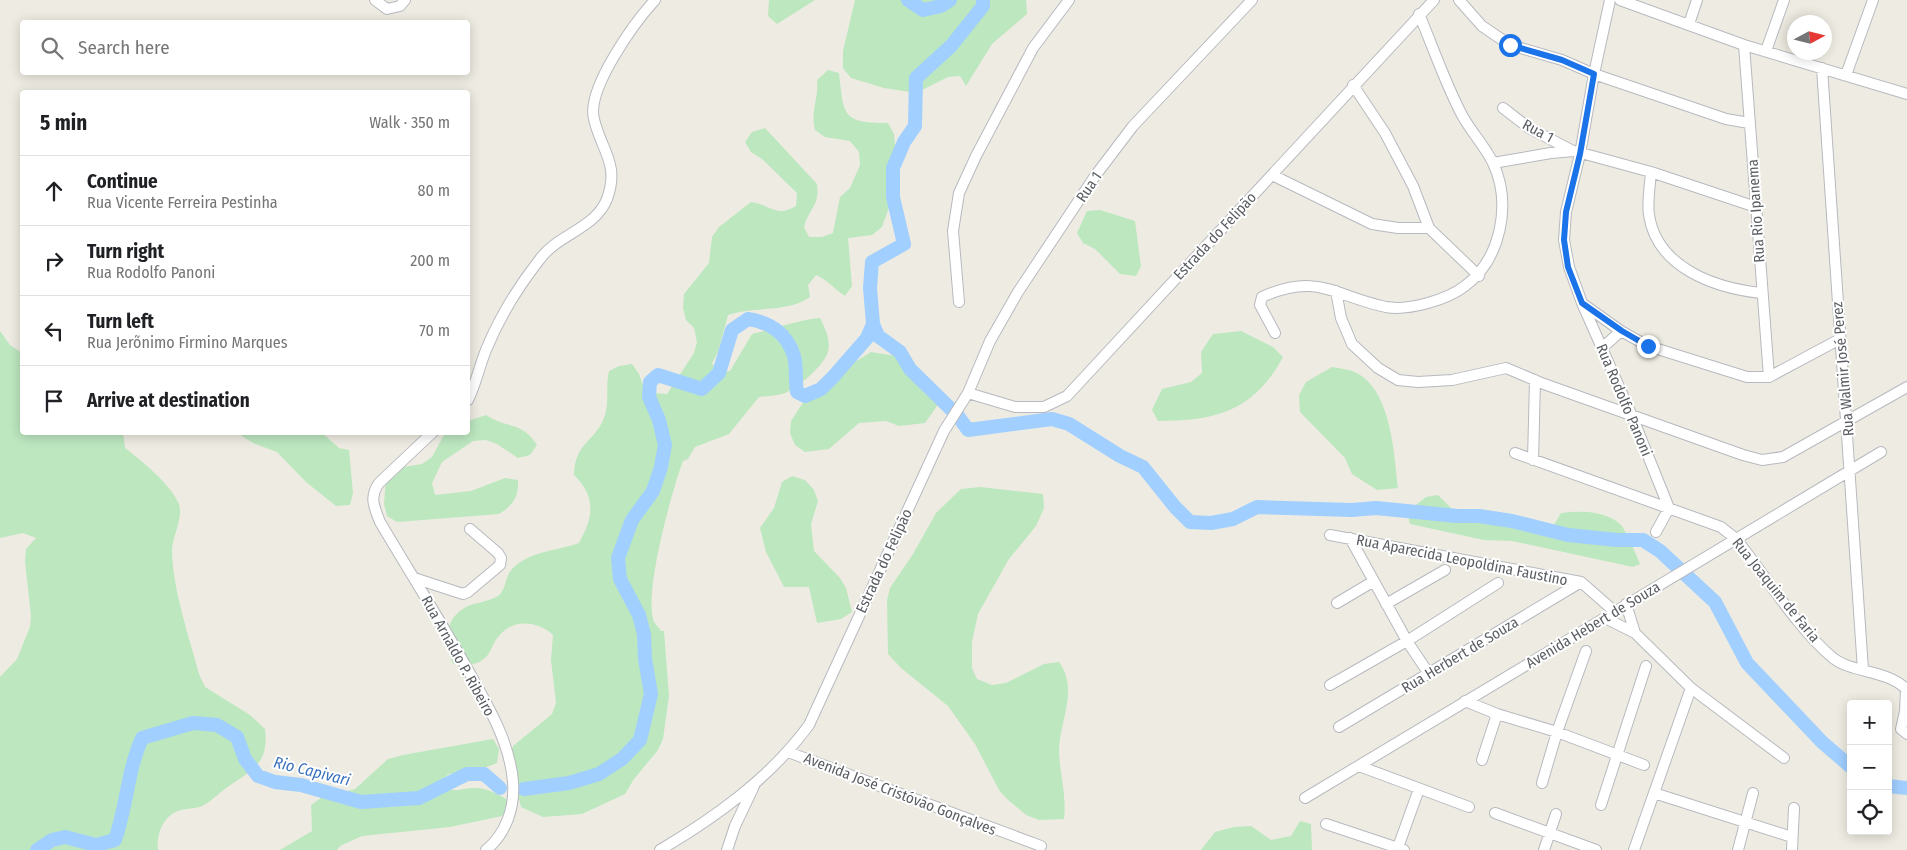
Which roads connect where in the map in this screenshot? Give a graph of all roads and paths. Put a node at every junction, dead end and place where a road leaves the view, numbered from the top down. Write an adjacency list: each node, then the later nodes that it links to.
1 (375, 0): 2 (street)
2 (405, 0)
3 (655, 0): 42 (street)
4 (1070, 0): 33 (street)
5 (1252, 0): 43 (street, Rua 1)
6 (1434, 0): 13 (street, Estrada do Felipão)
7 (1459, 0): 18 (street)
8 (1610, 0): 18 (street, Rua Rodolfo Panoni)
9 (1620, 0): 14 (street)
10 (1697, 0): 14 (street)
11 (1784, 0): 16 (street)
12 (1873, 0): 19 (street)
13 (1419, 14): 20 (street, Estrada do Felipão); 25 (street)
14 (1688, 24): 15 (street)
15 (1744, 45): 16 (street); 23 (street, Rua Rio Ipanema)
16 (1766, 51): 17 (street)
17 (1822, 68): 19 (street); 37 (street, Rua Walmir José Perez)
18 (1594, 74): 23 (street); 24 (street, Rua Rodolfo Panoni)
19 (1846, 75): 21 (street)
20 (1354, 85): 27 (street, Estrada do Felipão); 29 (street)
21 (1907, 94)
22 (1503, 108): 24 (street, Rua 1)
23 (1749, 123): 28 (street, Rua Rio Ipanema)
24 (1577, 152): 25 (street); 26 (street); 34 (street, Rua Rodolfo Panoni)
25 (1493, 163): 30 (street)
26 (1651, 172): 28 (street); 32 (street)
27 (1272, 175): 29 (street); 43 (street, Estrada do Felipão)
28 (1756, 207): 32 (street, Rua Rio Ipanema)
29 (1429, 228): 30 (street)
30 (1479, 276): 31 (street)
31 (1336, 291): 36 (street); 40 (street)
32 (1761, 293): 39 (street, Rua Rio Ipanema)
33 (959, 302)
34 (1582, 303): 35 (street); 38 (street, Rua Rodolfo Panoni)
35 (1622, 331): 38 (street); 39 (street)
36 (1275, 333)
37 (1840, 340): 39 (street); 45 (street, Rua Walmir José Perez)
38 (1602, 348): 44 (street, Rua Rodolfo Panoni)
39 (1769, 377)
40 (1535, 380): 44 (street); 49 (street)
41 (1907, 387): 45 (street)
42 (470, 396)
43 (966, 397): 80 (street, Estrada do Felipão)
44 (1632, 416): 45 (street); 51 (street, Rua Rodolfo Panoni)
45 (1847, 422): 50 (street, Rua Walmir José Perez)
46 (430, 435): 58 (street, Rua Arnaldo P. Ribeiro)
47 (1881, 452): 50 (street, Avenida Hebert de Souza)
48 (1514, 453): 49 (street, Rua Joaquim de Faria)
49 (1533, 460): 51 (street, Rua Joaquim de Faria)
50 (1850, 469): 56 (street, Avenida Hebert de Souza); 71 (street, Rua Walmir José Perez)
51 (1668, 508): 53 (street); 56 (street, Rua Joaquim de Faria)
52 (470, 529): 58 (street)
53 (1656, 532)
54 (1330, 535): 55 (street, Rua Aparecida Leopoldina Faustino)
55 (1350, 538): 59 (street); 60 (street, Rua Aparecida Leopoldina Faustino)
56 (1736, 539): 64 (street, Avenida Hebert de Souza); 71 (street, Rua Joaquim de Faria)
57 (1445, 570): 63 (street)
58 (414, 578): 100 (street, Rua Arnaldo P. Ribeiro)
59 (1374, 581): 62 (street); 63 (street)
60 (1582, 582): 65 (street, Rua Aparecida Leopoldina Faustino); 72 (street, Rua Herbert de Souza)
61 (1498, 583): 68 (street)
62 (1337, 603)
63 (1386, 604): 68 (street)
64 (1626, 604): 65 (street, Avenida Hebert de Souza); 67 (street)
65 (1614, 611): 66 (street, Avenida Hebert de Souza)
66 (1605, 618): 67 (street); 75 (street, Avenida Hebert de Souza)
67 (1635, 633): 74 (street)
68 (1407, 641): 72 (street); 73 (street)
69 (1586, 650): 78 (street)
70 (1646, 666): 81 (street)
71 (1863, 670): 79 (street, Rua Joaquim de Faria)
72 (1429, 674): 77 (street, Rua Herbert de Souza)
73 (1330, 686)
74 (1691, 688): 82 (street); 89 (street)
75 (1465, 701): 76 (street); 85 (street, Avenida Hebert de Souza)
76 (1497, 714): 78 (street); 83 (street)
77 (1339, 727)
78 (1557, 732): 81 (street); 87 (street)
79 (1907, 734)
80 (788, 752): 86 (street, Estrada do Felipão); 102 (street, Avenida José Cristóvão Gonçalves)
81 (1616, 754): 84 (street); 92 (street)
82 (1784, 758)
83 (1482, 760)
84 (1644, 765)
85 (1359, 766): 88 (street); 91 (street, Avenida Hebert de Souza)
86 (756, 783): 106 (street); 107 (street)
87 (1542, 783)
88 (1419, 789): 93 (street); 103 (street)
89 (1654, 793): 98 (street); 110 (street)
90 (1753, 793): 98 (street)
91 (1305, 798)
92 (1600, 805)
93 (1469, 807)
94 (1794, 808): 101 (street)
95 (1495, 813): 99 (street)
96 (1556, 814): 99 (street)
97 (1326, 824): 103 (street)
98 (1746, 824): 101 (street); 111 (street)
99 (1549, 832): 108 (street); 109 (street)
100 (498, 837): 104 (street, Rua Arnaldo P. Ribeiro); 105 (street)
101 (1792, 837): 112 (street)
102 (1040, 846)
103 (1400, 849)
104 (486, 850)
105 (499, 850)
106 (660, 850)
107 (727, 850)
108 (1544, 850)
109 (1596, 850)
110 (1634, 850)
111 (1738, 850)
112 (1792, 850)

